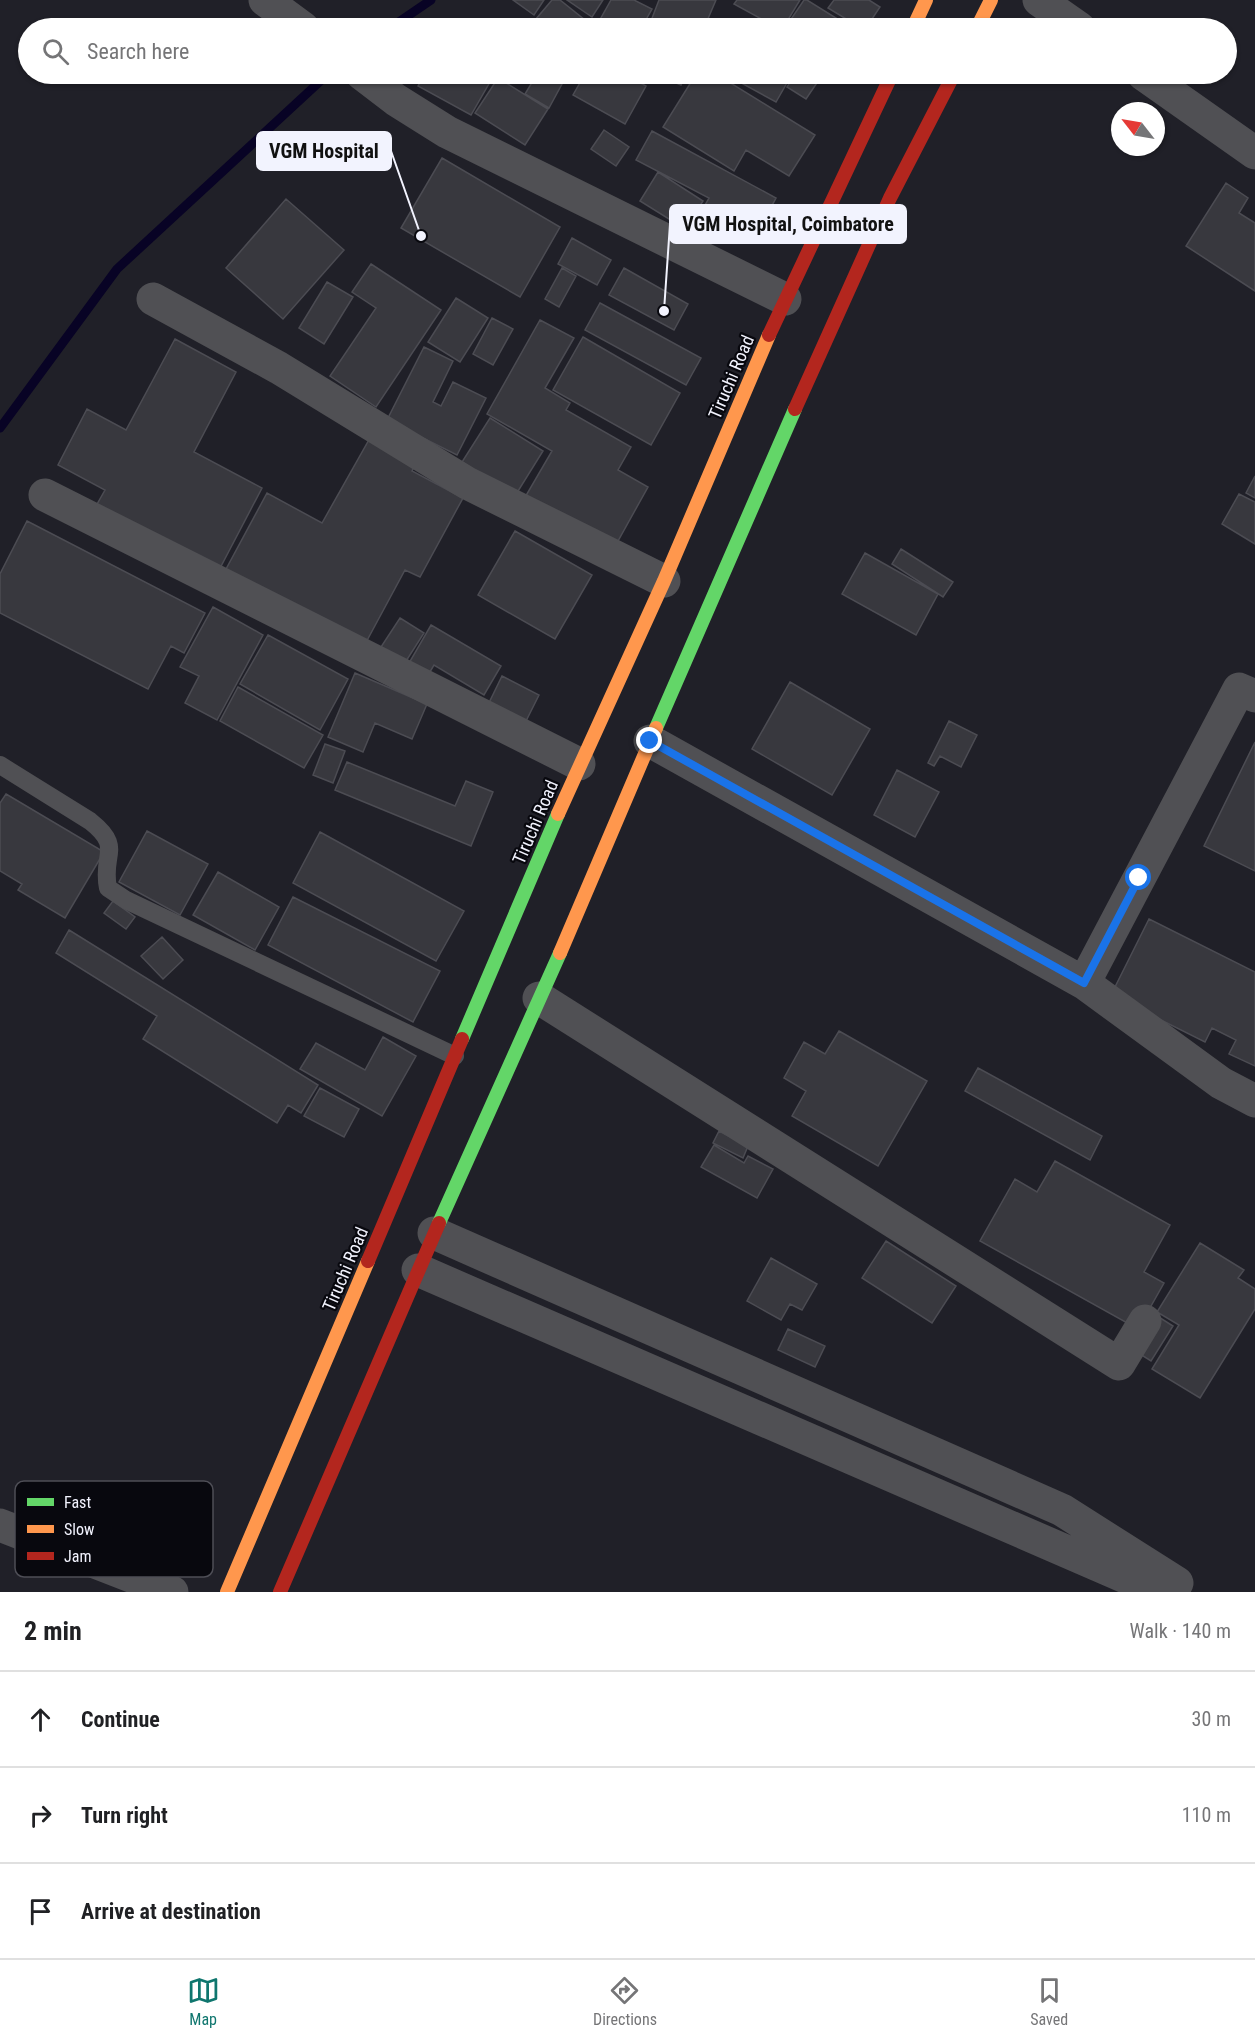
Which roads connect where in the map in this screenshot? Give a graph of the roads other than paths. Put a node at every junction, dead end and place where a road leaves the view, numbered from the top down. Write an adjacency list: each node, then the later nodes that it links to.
1 (265, 0): 5 (street)
2 (926, 0): 6 (highway)
3 (991, 0): 7 (highway)
4 (1039, 0): 8 (street)
5 (289, 18)
6 (918, 18)
7 (982, 18)
8 (1065, 18)
9 (375, 84): 15 (street)
10 (887, 84): 15 (highway, Tiruchi Road)
11 (949, 84): 19 (highway)
12 (1157, 84): 13 (street)
13 (1255, 153)
14 (153, 299): 17 (street)
15 (785, 299): 17 (highway, Tiruchi Road)
16 (45, 495): 20 (street)
17 (664, 580): 20 (highway, Tiruchi Road)
18 (1255, 696): 22 (street)
19 (650, 741): 22 (street); 23 (highway)
20 (579, 764): 24 (highway, Tiruchi Road)
21 (0, 765): 24 (lane)
22 (1084, 983): 25 (street)
23 (539, 998): 26 (highway); 28 (street)
24 (455, 1056): 34 (highway, Tiruchi Road)
25 (1255, 1101)
26 (434, 1233): 27 (highway); 32 (street)
27 (418, 1270): 32 (street); 35 (highway)
28 (1145, 1321)
29 (0, 1525): 30 (street)
30 (15, 1531)
31 (133, 1577): 33 (street)
32 (1177, 1590)
33 (172, 1592)
34 (227, 1592)
35 (280, 1592)

